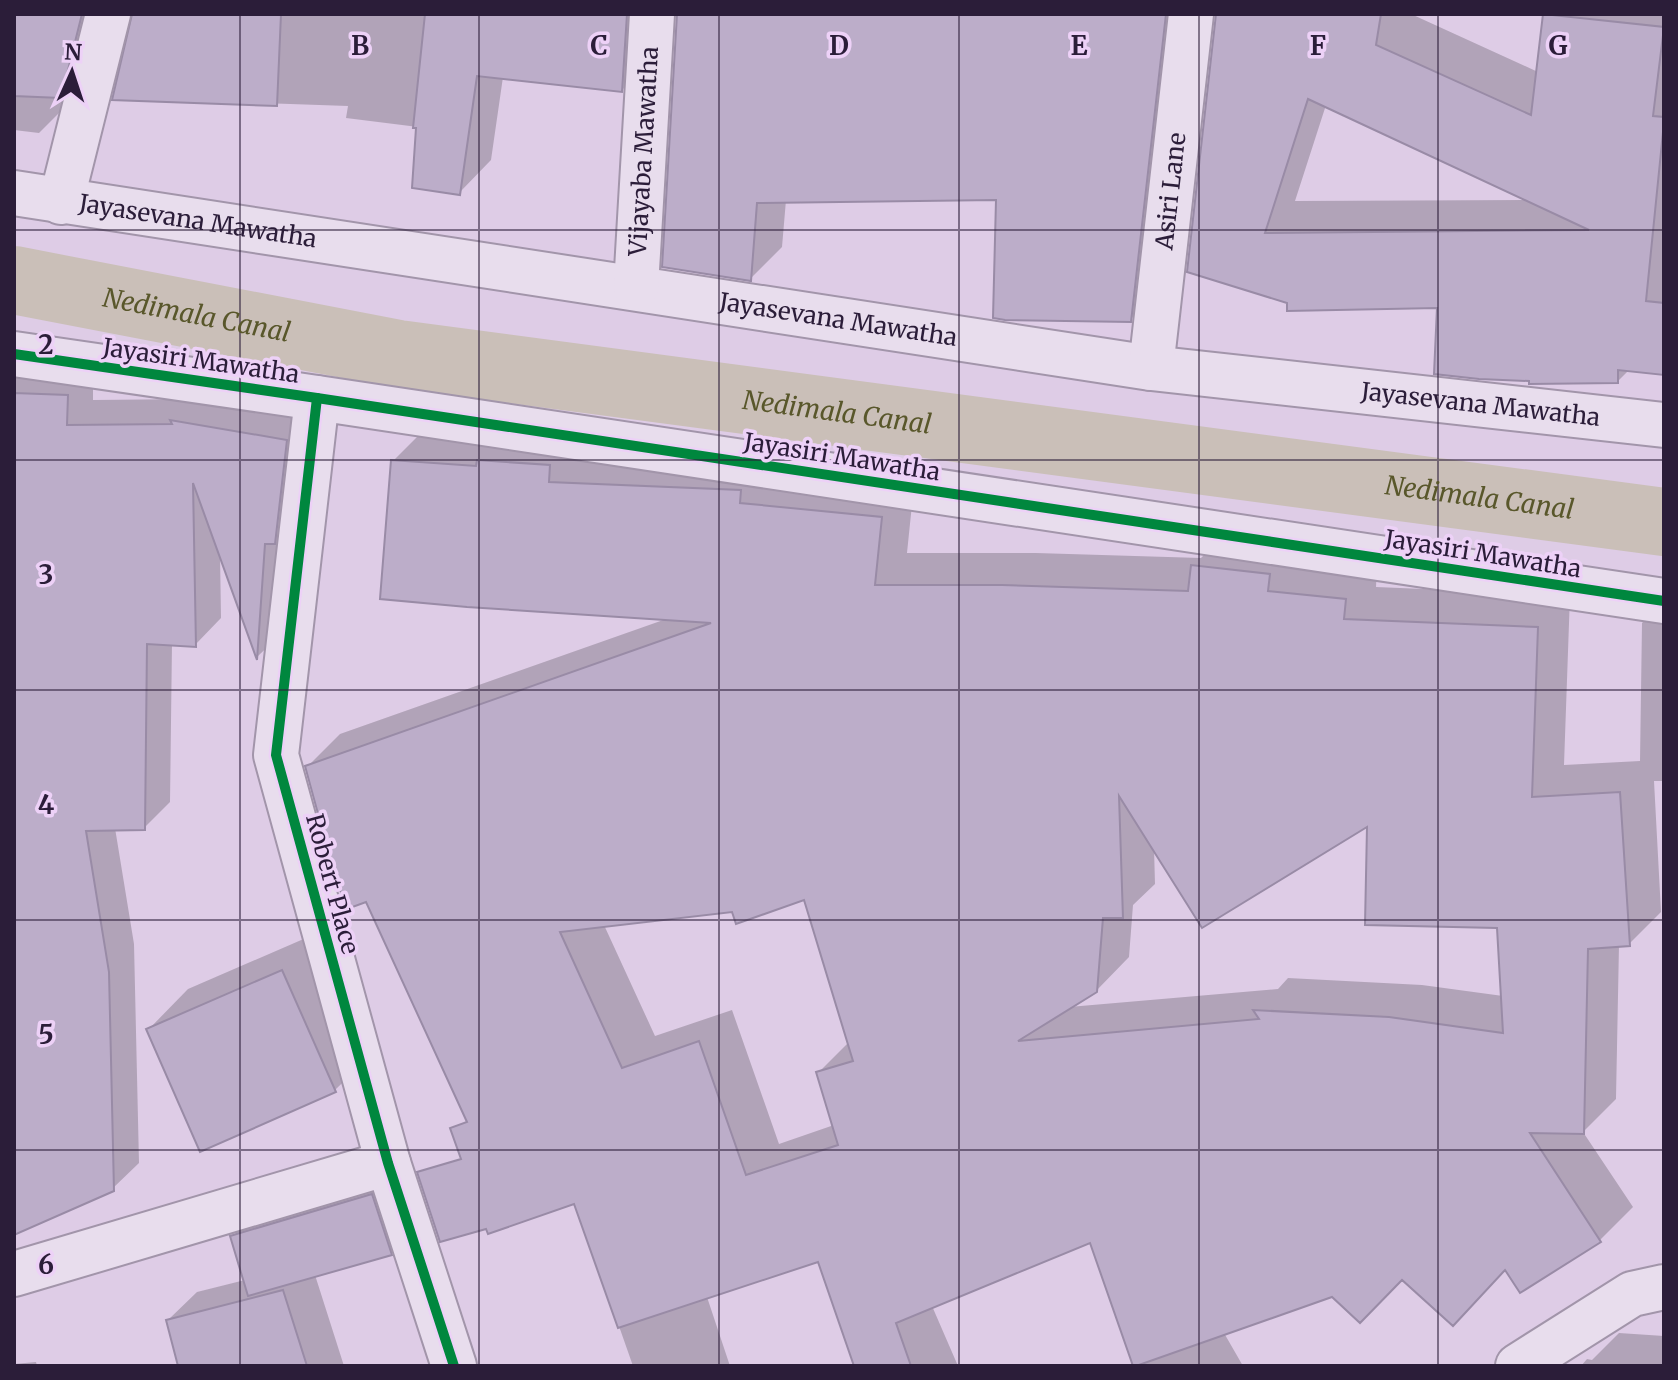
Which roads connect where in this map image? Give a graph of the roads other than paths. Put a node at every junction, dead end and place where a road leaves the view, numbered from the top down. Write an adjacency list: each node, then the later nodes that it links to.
1 (108, 14): 5 (street)
2 (652, 14): 6 (street, Vijayaba Mawatha)
3 (1191, 14): 8 (street, Asiri Lane)
4 (14, 193): 5 (street, Jayasevana Mawatha)
5 (61, 202): 6 (street, Jayasevana Mawatha)
6 (636, 287): 8 (street, Jayasevana Mawatha)
7 (14, 354): 9 (street, Jayasiri Mawatha)
8 (1151, 368): 10 (street, Jayasevana Mawatha)
9 (317, 398): 11 (street, Jayasiri Mawatha); 12 (street, Robert Place)
10 (1664, 425)
11 (1664, 601)
12 (388, 1163): 13 (street); 15 (street, Robert Place)
13 (14, 1274)
14 (1664, 1287): 16 (street)
15 (454, 1366)
16 (1518, 1366)

